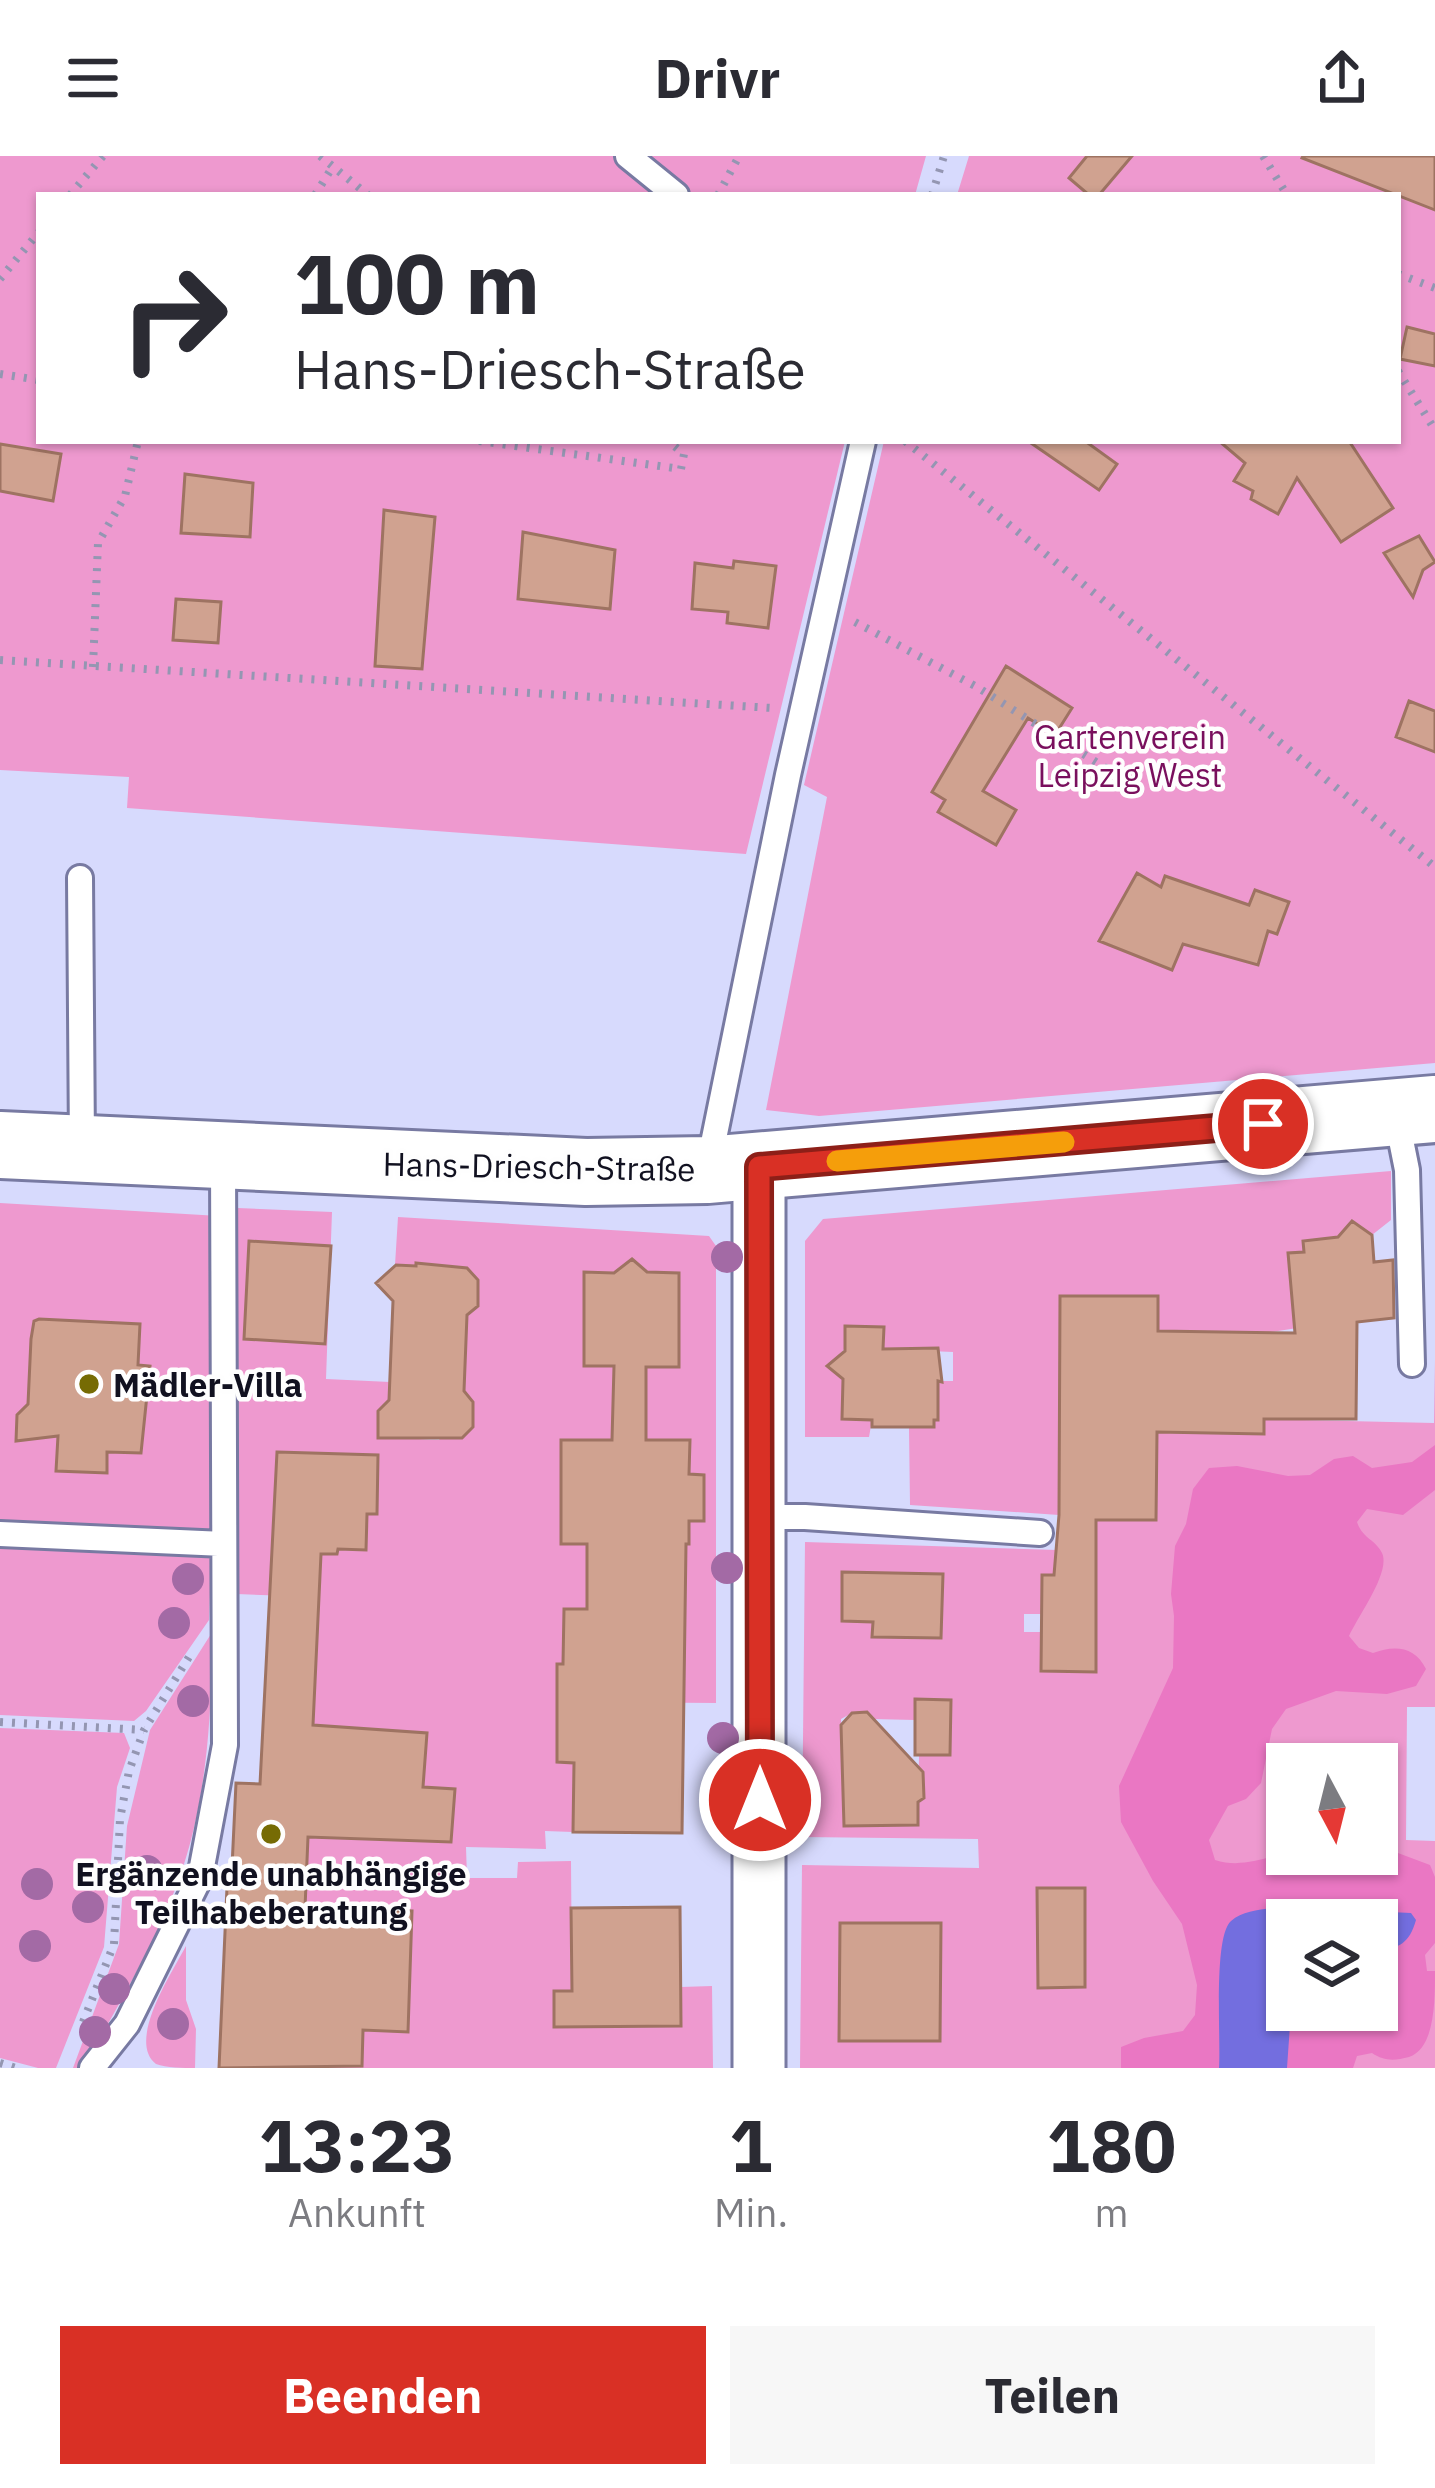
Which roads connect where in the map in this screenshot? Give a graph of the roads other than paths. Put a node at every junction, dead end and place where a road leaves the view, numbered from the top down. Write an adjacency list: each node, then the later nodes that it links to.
1 (628, 156): 2 (lane)
2 (672, 192)
3 (862, 444): 9 (lane)
4 (80, 878): 7 (lane)
5 (1415, 1111): 9 (main road, Hans-Driesch-Straße); 10 (lane)
6 (0, 1145): 7 (main road, Hans-Driesch-Straße)
7 (82, 1149): 8 (main road, Hans-Driesch-Straße)
8 (223, 1156): 9 (main road, Hans-Driesch-Straße); 14 (lane)
9 (733, 1169): 11 (street)
10 (1412, 1364)
11 (760, 1517): 12 (lane); 16 (street)
12 (1040, 1533)
13 (0, 1534): 14 (lane)
14 (224, 1544): 15 (lane)
15 (92, 2068)
16 (759, 2068)

